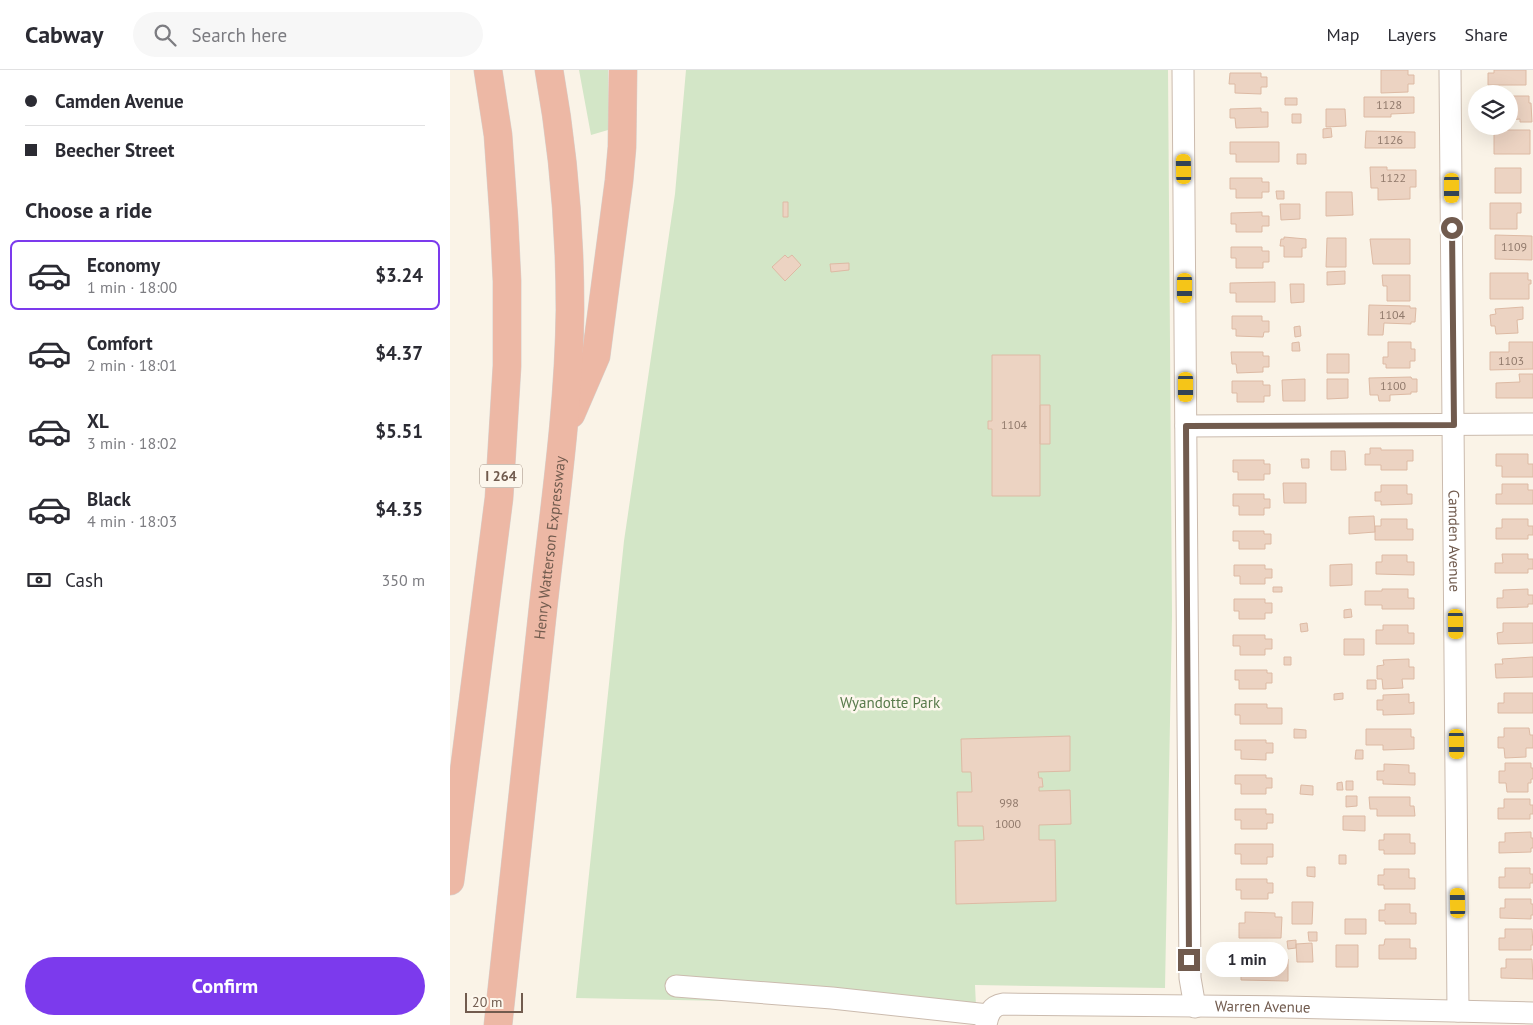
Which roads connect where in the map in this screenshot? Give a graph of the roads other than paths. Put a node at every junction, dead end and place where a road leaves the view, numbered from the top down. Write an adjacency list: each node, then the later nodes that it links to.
1 (488, 70): 10 (highway, I 264)
2 (549, 70): 9 (highway, Henry Watterson Expressway)
3 (623, 70): 9 (highway)
4 (1183, 70): 8 (street)
5 (1450, 70): 7 (street, Camden Avenue)
6 (1533, 424): 7 (street)
7 (1454, 425): 8 (street); 13 (street, Camden Avenue)
8 (1186, 426): 12 (street)
9 (563, 431): 17 (highway, Henry Watterson Expressway)
10 (450, 881)
11 (676, 986): 15 (street, Warren Avenue)
12 (1195, 1007): 15 (street, Warren Avenue); 16 (street, Warren Avenue)
13 (1458, 1011): 14 (street, Warren Avenue); 16 (street, Warren Avenue)
14 (1533, 1013)
15 (989, 1016)
16 (1284, 1016)
17 (498, 1025)

